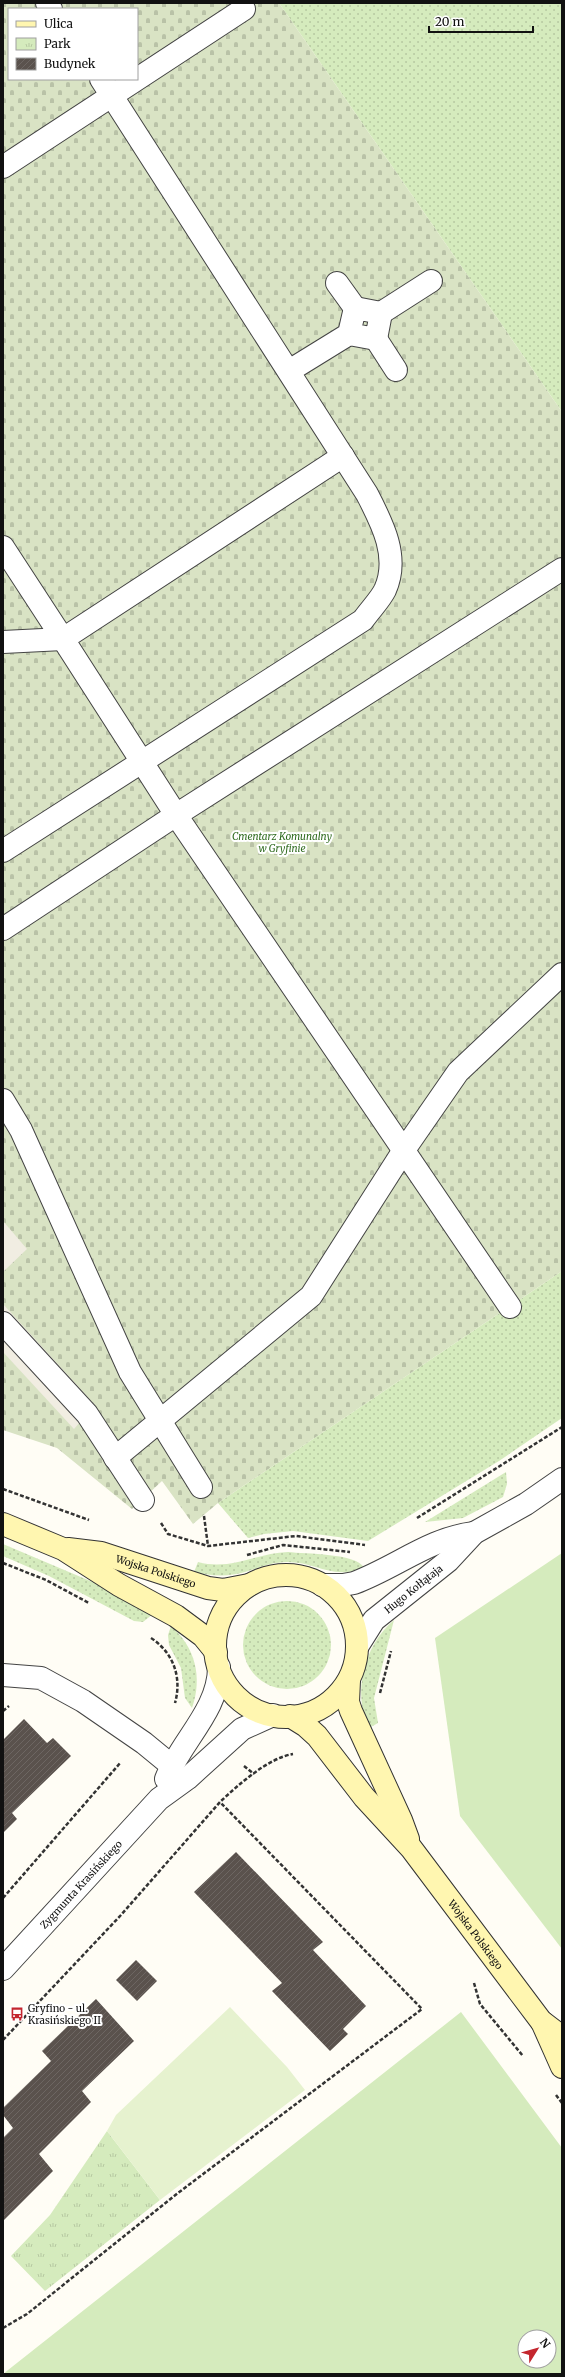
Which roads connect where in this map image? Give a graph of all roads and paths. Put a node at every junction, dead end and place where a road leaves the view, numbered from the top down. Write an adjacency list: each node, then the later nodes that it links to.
1 (244, 9): 2 (street)
2 (138, 69)
3 (119, 80): 4 (street)
4 (107, 87): 5 (street); 13 (street)
5 (3, 167)
6 (431, 281): 9 (street)
7 (337, 283): 8 (street)
8 (355, 308): 9 (street); 10 (street)
9 (381, 313): 11 (street)
10 (349, 334): 11 (street); 13 (street)
11 (376, 339): 12 (street)
12 (396, 370)
13 (289, 371): 14 (street)
14 (343, 456): 17 (street); 19 (street)
15 (3, 547): 17 (street)
16 (561, 571): 20 (street)
17 (63, 639): 18 (street); 19 (street)
18 (3, 642)
19 (141, 761): 20 (street); 21 (street)
20 (176, 815): 22 (street); 25 (street)
21 (3, 851)
22 (3, 929)
23 (562, 974): 25 (street)
24 (3, 1100): 28 (street)
25 (404, 1150): 26 (street); 28 (street)
26 (510, 1307)
27 (3, 1323): 30 (street)
28 (160, 1419): 30 (street); 32 (street)
29 (562, 1427): 36 (path)
30 (114, 1458): 34 (street)
31 (562, 1479): 38 (street, Hugo Kołłątaja)
32 (201, 1488)
33 (3, 1489): 35 (path)
34 (143, 1500)
35 (92, 1521)
36 (410, 1522)
37 (3, 1524): 41 (main road, Wojska Polskiego)
38 (474, 1533): 43 (street, Hugo Kołłątaja); 46 (street, Hugo Kołłątaja)
39 (168, 1534): 40 (path)
40 (370, 1546)
41 (63, 1549): 45 (main road, Wojska Polskiego); 48 (main road, Wojska Polskiego)
42 (239, 1557): 43 (path)
43 (374, 1575): 44 (street, Hugo Kołłątaja)
44 (322, 1585): 45 (main road); 46 (main road)
45 (249, 1586): 48 (main road)
46 (357, 1647): 50 (main road)
47 (391, 1649): 51 (path)
48 (217, 1659): 52 (main road); 54 (street, Zygmunta Krasińskiego)
49 (3, 1675): 54 (street)
50 (348, 1680): 52 (main road); 57 (main road, Wojska Polskiego)
51 (379, 1698)
52 (281, 1716): 55 (street, Zygmunta Krasińskiego); 57 (main road, Wojska Polskiego)
53 (300, 1758): 56 (path)
54 (172, 1766): 55 (street, Zygmunta Krasińskiego)
55 (159, 1799): 58 (street, Zygmunta Krasińskiego)
56 (220, 1802): 62 (path); 67 (path)
57 (411, 1848): 60 (main road, Wojska Polskiego)
58 (3, 1968)
59 (474, 1982): 63 (path)
60 (541, 2021): 61 (main road, Wojska Polskiego); 64 (main road, Wojska Polskiego)
61 (562, 2037)
62 (3, 2040)
63 (526, 2060)
64 (562, 2067)
65 (552, 2090): 66 (path)
66 (562, 2103)
67 (3, 2328)

